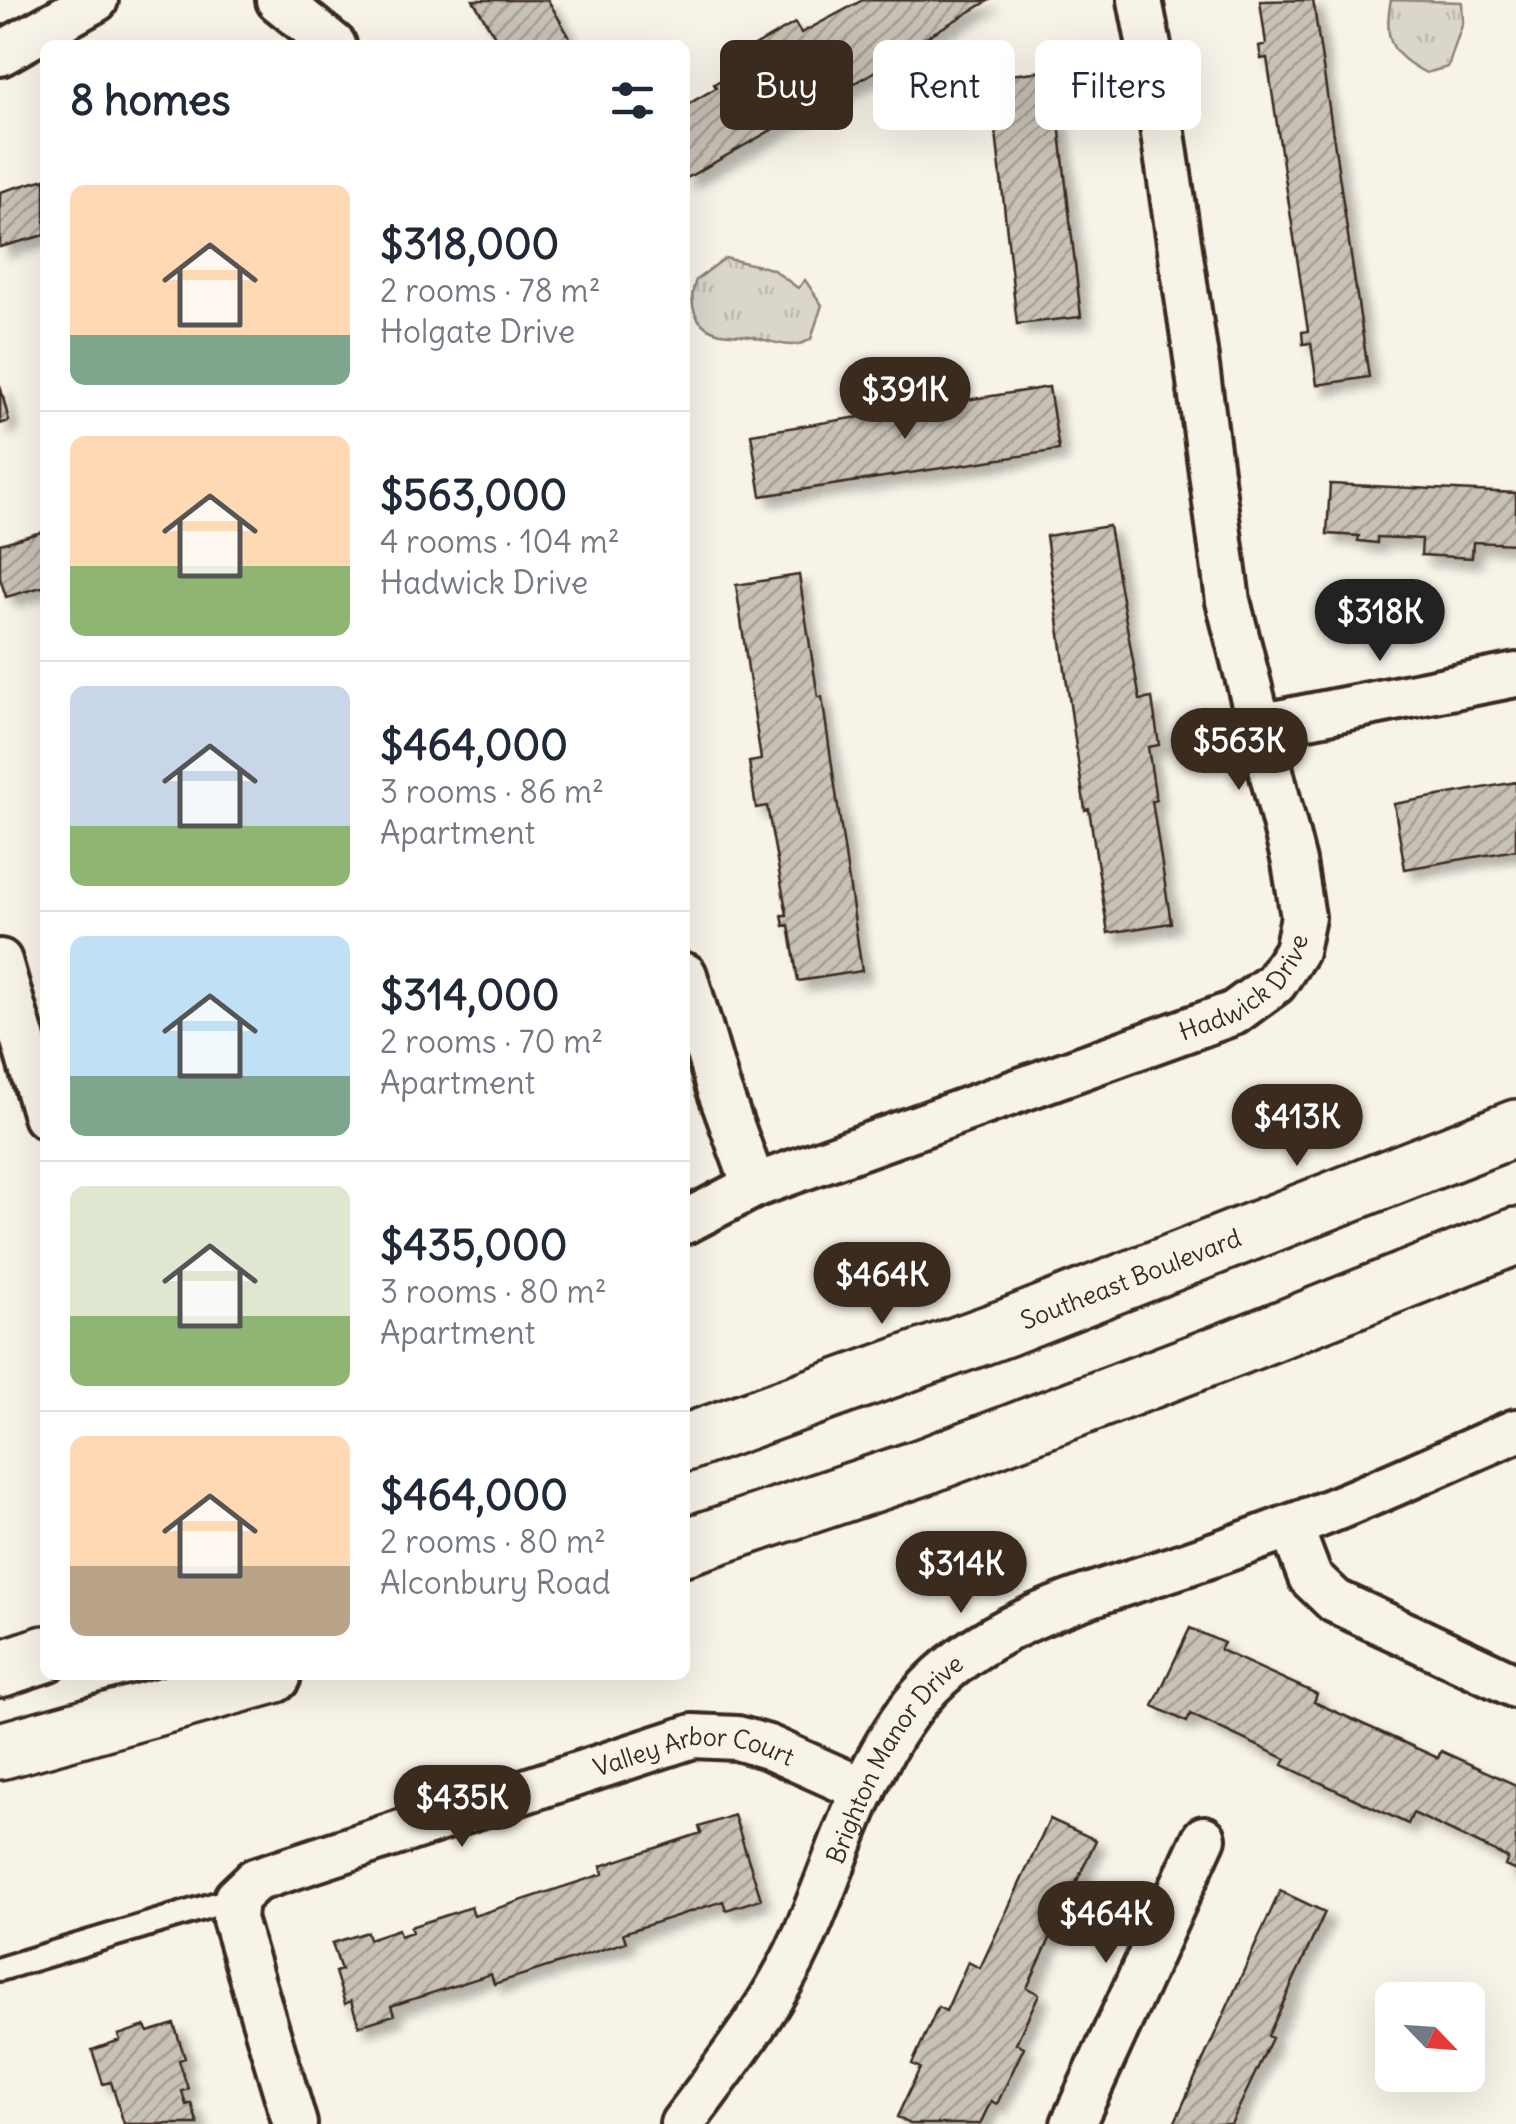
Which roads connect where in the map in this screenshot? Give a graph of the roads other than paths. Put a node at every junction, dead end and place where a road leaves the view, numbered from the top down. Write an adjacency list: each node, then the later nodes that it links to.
1 (96, 0): 5 (street)
2 (278, 0): 4 (street)
3 (1140, 0): 7 (street, Hadwick Drive)
4 (328, 40)
5 (0, 54)
6 (1516, 676): 7 (street)
7 (1258, 726): 12 (street, Hadwick Drive)
8 (0, 961): 10 (street)
9 (690, 992): 12 (street)
10 (40, 1099)
11 (1516, 1128): 16 (main road, Southeast Boulevard)
12 (754, 1186): 13 (street, Hadwick Drive)
13 (690, 1219)
14 (1516, 1236): 18 (main road)
15 (1516, 1431): 17 (street, Brighton Manor Drive)
16 (690, 1441)
17 (1291, 1526): 24 (street); 26 (street, Brighton Manor Drive)
18 (690, 1545)
19 (40, 1636): 20 (main road)
20 (0, 1638)
21 (40, 1656): 22 (main road)
22 (0, 1668)
23 (256, 1680): 25 (main road)
24 (1516, 1686)
25 (6, 1753)
26 (864, 1790): 28 (street, Valley Arbor Court); 31 (street, Brighton Manor Drive)
27 (1204, 1838): 32 (street)
28 (236, 1898): 29 (lane); 30 (street)
29 (0, 1969)
30 (294, 2124)
31 (682, 2124)
32 (1072, 2124)

